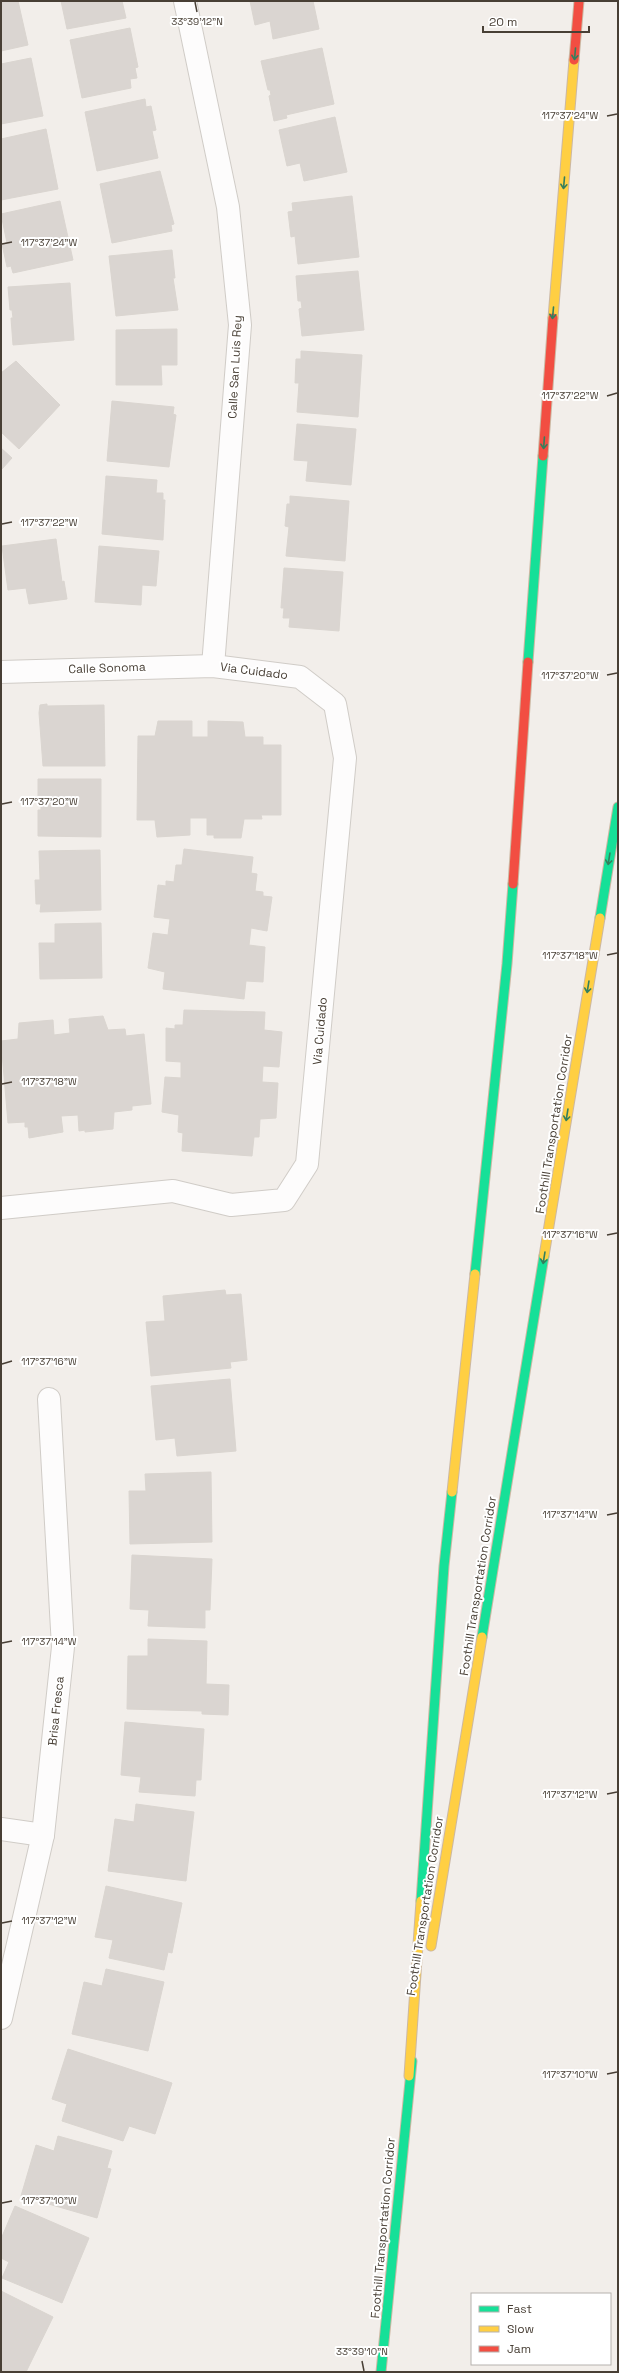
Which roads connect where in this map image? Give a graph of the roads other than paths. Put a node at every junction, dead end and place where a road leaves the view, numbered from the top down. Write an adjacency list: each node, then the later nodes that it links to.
1 (185, 1): 3 (street, Calle San Luis Rey)
2 (579, 1): 13 (highway, one-way to 13)
3 (213, 666): 4 (street, Calle Sonoma); 6 (street, Via Cuidado)
4 (1, 672)
5 (618, 807): 10 (highway, Foothill Transportation Corridor, one-way to 10)
6 (1, 1208)
7 (49, 1399): 9 (street, Brisa Fresca)
8 (1, 1829): 9 (street)
9 (43, 1835): 12 (street, Brisa Fresca)
10 (429, 1957)
11 (426, 1973): 13 (highway, Foothill Transportation Corridor)
12 (1, 2018)
13 (410, 2076): 14 (highway, Foothill Transportation Corridor)
14 (381, 2372)

